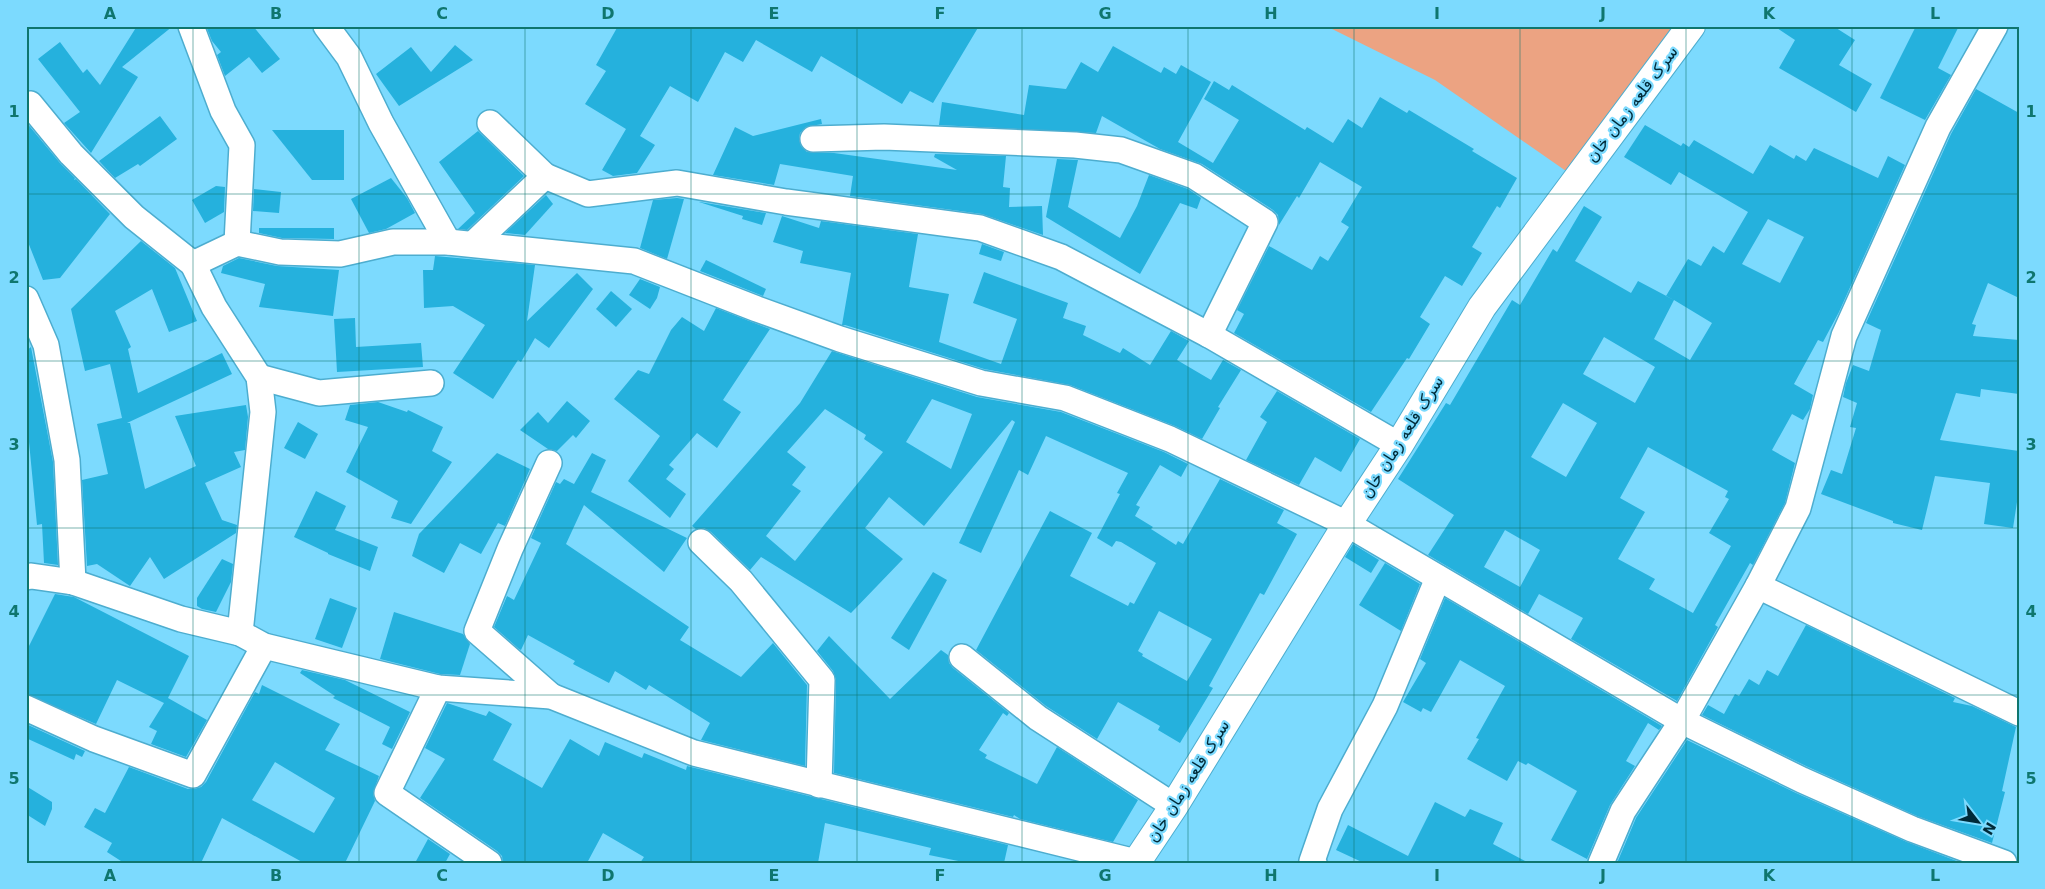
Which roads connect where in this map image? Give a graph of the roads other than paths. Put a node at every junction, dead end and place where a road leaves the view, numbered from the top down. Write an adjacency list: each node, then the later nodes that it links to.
1 (191, 26): 10 (street)
2 (326, 26): 9 (street)
3 (1690, 26): 17 (street, سرک قلعه زمان خان)
4 (1995, 26): 24 (street)
5 (30, 104): 12 (street)
6 (490, 123): 8 (street)
7 (813, 139): 14 (street)
8 (545, 176): 11 (street); 14 (street)
9 (448, 242): 10 (street); 11 (street)
10 (237, 243): 12 (street)
11 (473, 244): 19 (street)
12 (193, 264): 15 (street)
13 (26, 299): 23 (street)
14 (1209, 335): 17 (street)
15 (259, 377): 16 (street); 25 (street)
16 (431, 383)
17 (1399, 445): 19 (street, سرک قلعه زمان خان)
18 (549, 463): 29 (street)
19 (1348, 524): 22 (street); 34 (street, سرک قلعه زمان خان)
20 (701, 542): 33 (street)
21 (26, 577): 23 (street)
22 (1438, 578): 32 (street); 37 (street)
23 (73, 582): 25 (street)
24 (1758, 586): 31 (street); 32 (street)
25 (240, 633): 26 (street)
26 (264, 646): 28 (street); 30 (street)
27 (962, 657): 34 (street)
28 (438, 688): 29 (street); 35 (street)
29 (551, 696): 33 (street)
30 (26, 708)
31 (2019, 713)
32 (1682, 721): 38 (street); 39 (street)
33 (819, 785): 36 (street)
34 (1174, 806): 36 (street, سرک قلعه زمان خان)
35 (489, 863)
36 (1136, 863)
37 (1314, 863)
38 (1601, 863)
39 (2004, 863)

